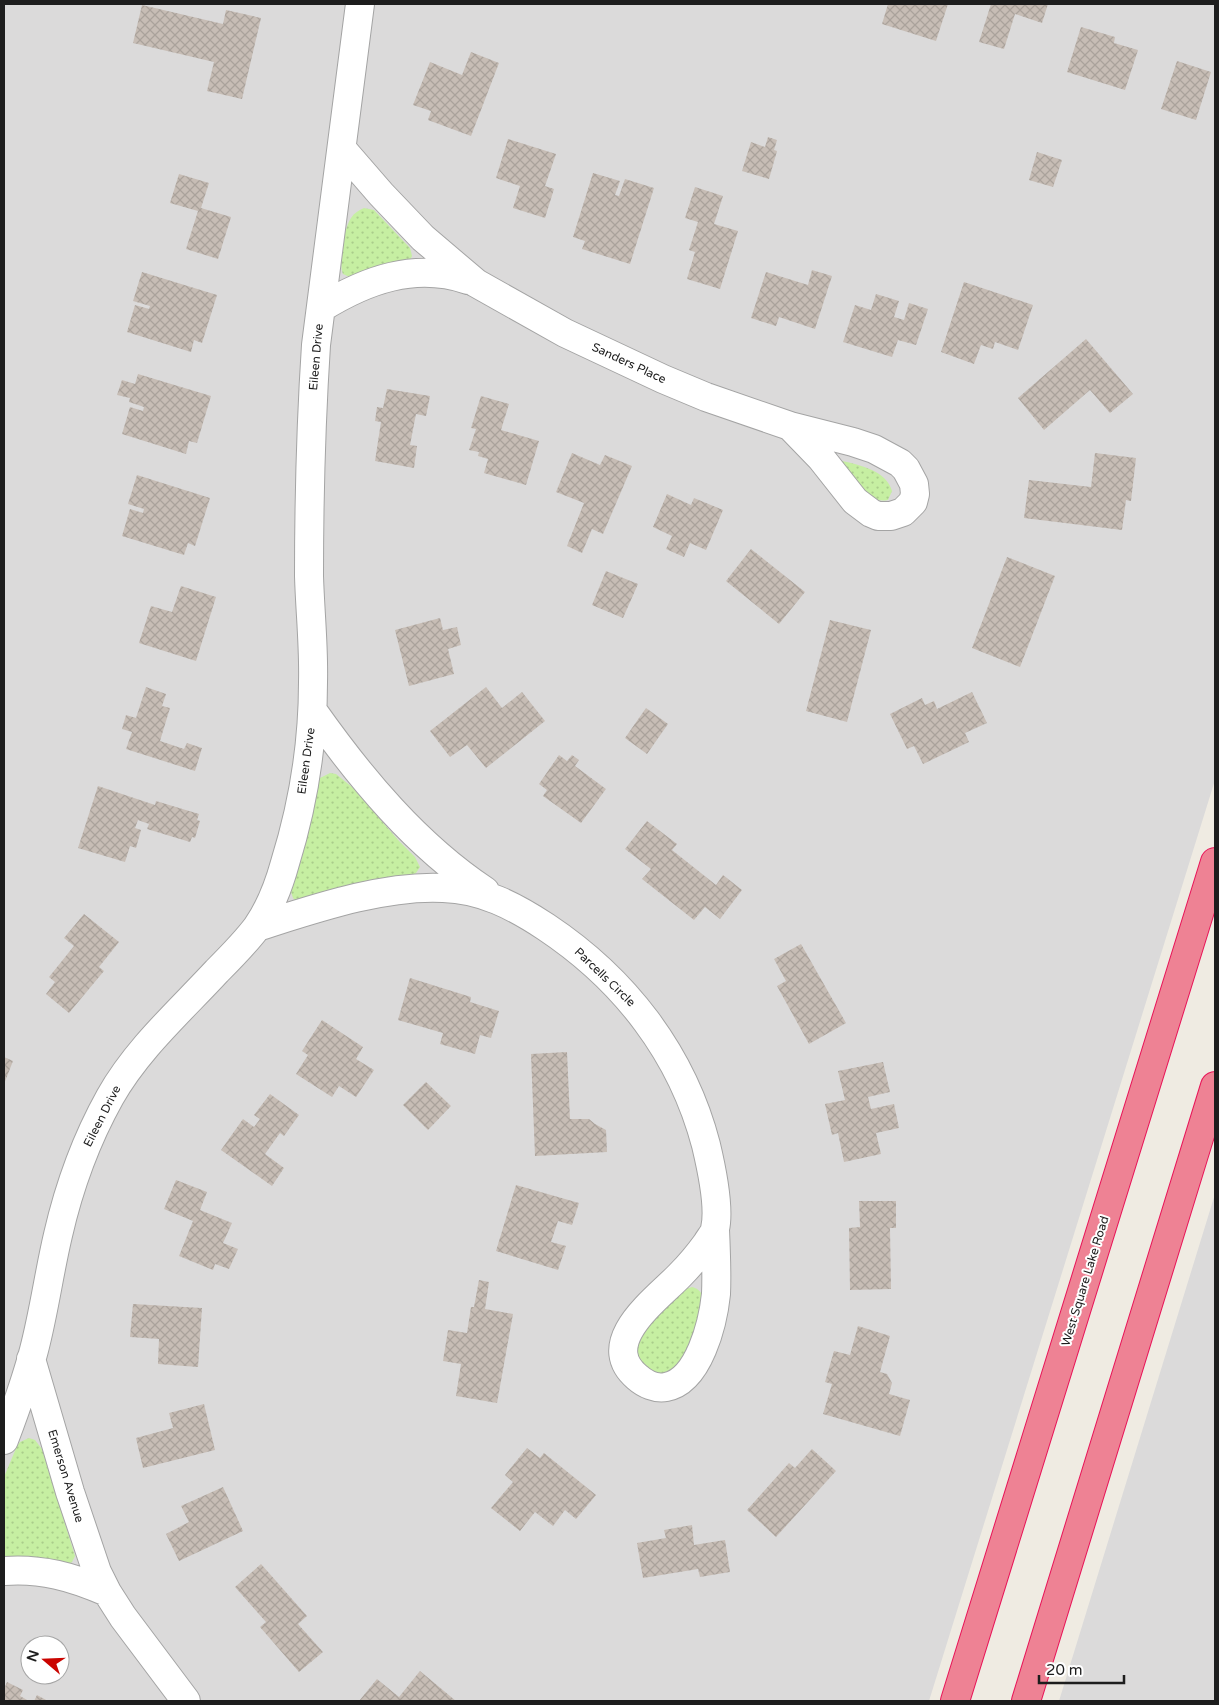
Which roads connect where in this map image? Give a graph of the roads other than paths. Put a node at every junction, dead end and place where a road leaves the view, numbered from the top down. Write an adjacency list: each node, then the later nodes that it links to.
1 (360, 4): 2 (street, Eileen Drive)
2 (342, 149): 3 (street, Sanders Place); 4 (street, Eileen Drive)
3 (476, 283): 4 (street, Sanders Place); 5 (street, Sanders Place)
4 (321, 308): 6 (street, Eileen Drive)
5 (790, 426)
6 (313, 711): 8 (street, Parcells Circle); 9 (street, Eileen Drive)
7 (1215, 862): 17 (highway, West Square Lake Road)
8 (495, 898): 9 (street, Parcells Circle); 11 (street, Parcells Circle)
9 (257, 927): 12 (street, Eileen Drive)
10 (1215, 1086): 18 (highway)
11 (715, 1230): 11 (street, Parcells Circle)
12 (31, 1358): 13 (street, Eileen Drive); 15 (street, Emerson Avenue)
13 (4, 1440)
14 (4, 1571): 15 (street)
15 (107, 1592): 16 (street, Emerson Avenue)
16 (186, 1701)
17 (955, 1701)
18 (1026, 1701)

